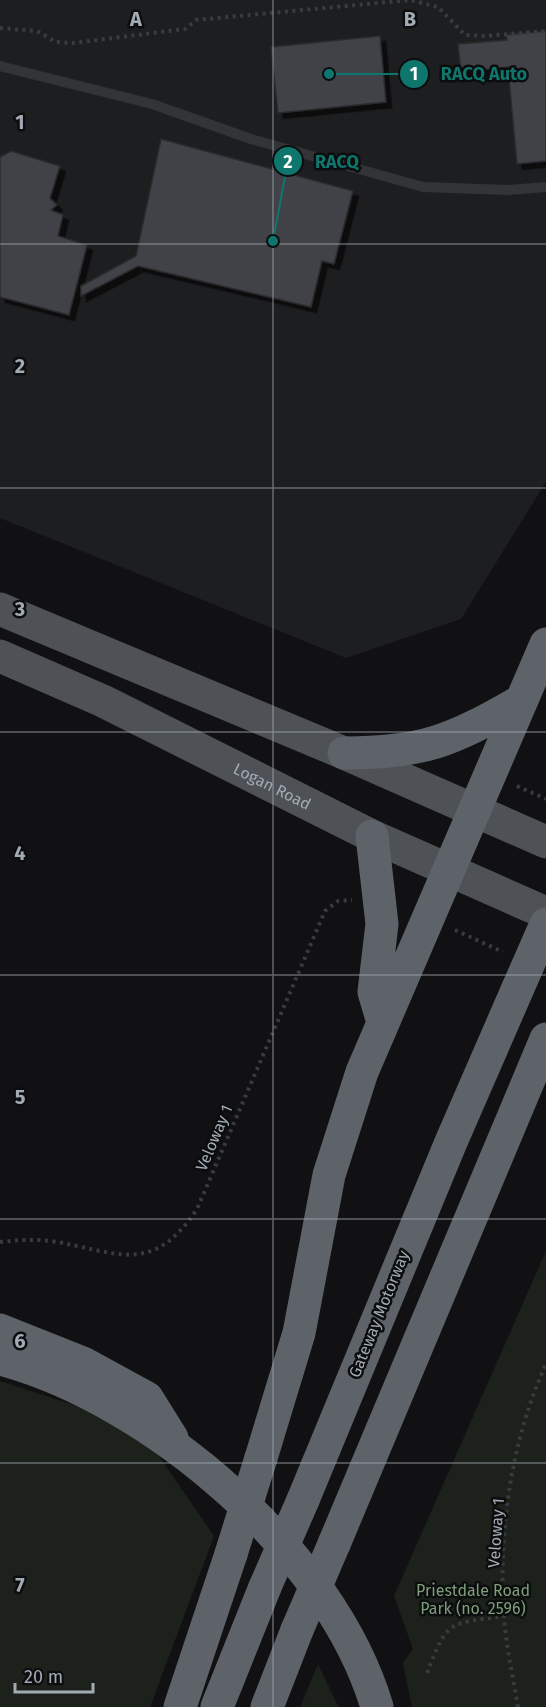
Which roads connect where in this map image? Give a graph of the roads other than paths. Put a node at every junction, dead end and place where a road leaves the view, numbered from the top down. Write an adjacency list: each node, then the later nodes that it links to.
1 (0, 66): 2 (lane)
2 (546, 187)
3 (0, 609): 7 (main road)
4 (546, 644): 6 (highway)
5 (0, 656): 9 (main road, Logan Road)
6 (519, 702): 7 (highway); 8 (highway)
7 (344, 753): 8 (main road)
8 (474, 812): 10 (main road); 11 (highway)
9 (372, 836): 11 (main road, Logan Road); 14 (highway)
10 (546, 842)
11 (448, 871): 12 (main road, Logan Road); 14 (highway)
12 (546, 913)
13 (546, 924): 20 (highway, Gateway Motorway, bridge)
14 (383, 1020): 19 (highway, bridge)
15 (546, 1039): 21 (highway, bridge)
16 (0, 1329): 18 (highway)
17 (0, 1359): 18 (highway)
18 (176, 1445): 22 (highway)
19 (180, 1707)
20 (217, 1707)
21 (267, 1707)
22 (377, 1707)

